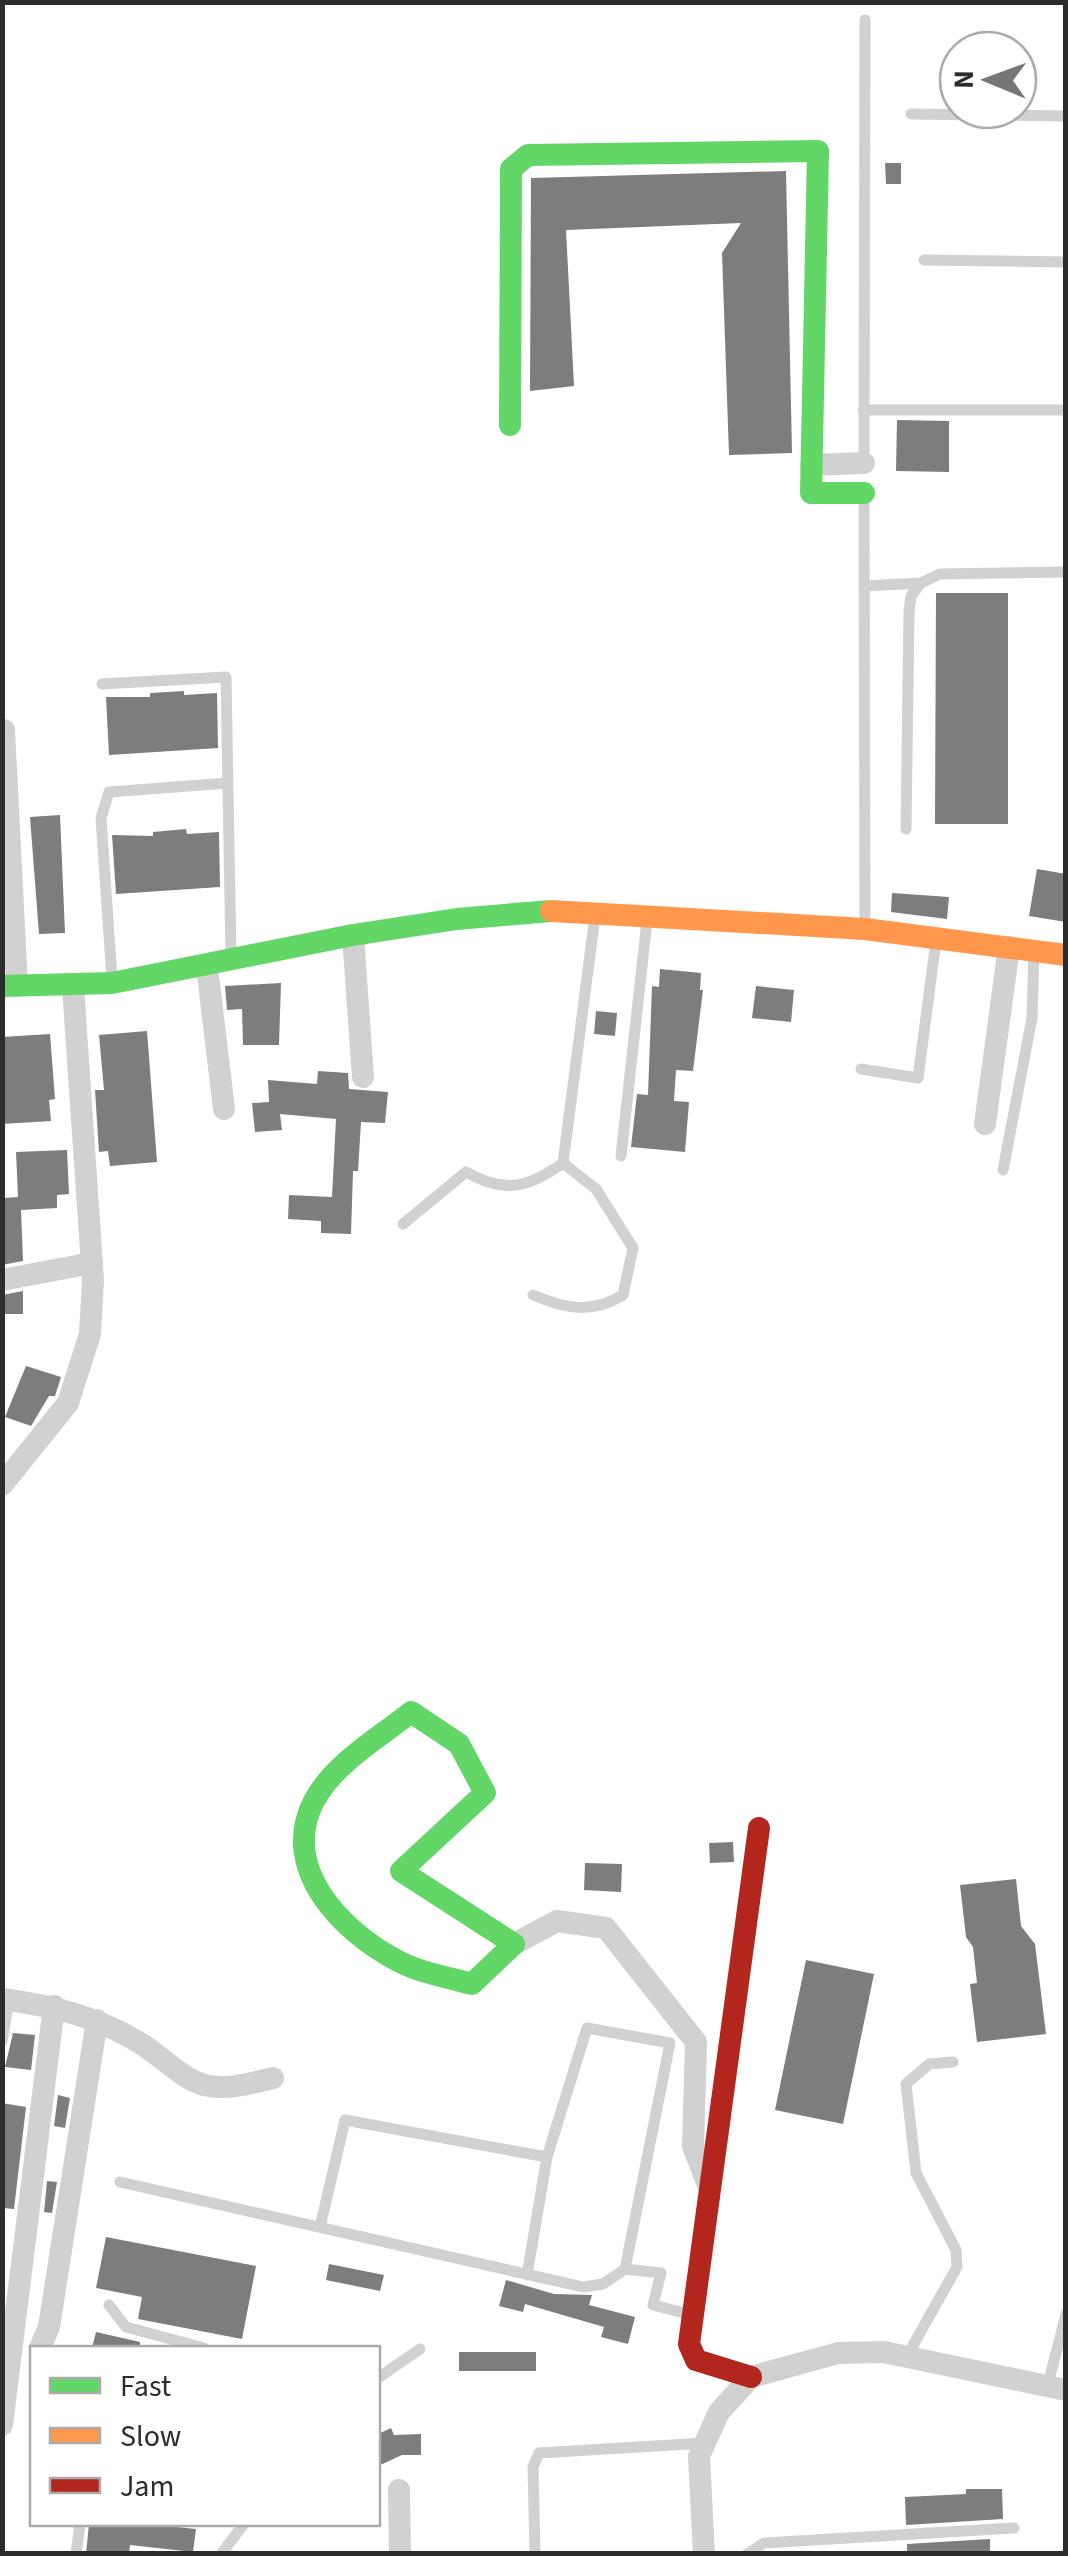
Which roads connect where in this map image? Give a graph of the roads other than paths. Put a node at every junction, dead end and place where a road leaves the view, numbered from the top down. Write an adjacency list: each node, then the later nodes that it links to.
1 (864, 20): 6 (lane)
2 (912, 114): 3 (lane)
3 (1066, 116)
4 (924, 260): 5 (lane)
5 (1066, 262)
6 (863, 410): 7 (lane); 9 (lane)
7 (1066, 410)
8 (510, 425): 10 (street)
9 (864, 463): 10 (street); 11 (lane)
10 (810, 465): 11 (street)
11 (864, 493): 14 (lane)
12 (1066, 572): 13 (lane)
13 (921, 583): 14 (lane); 18 (lane)
14 (864, 586): 21 (lane)
15 (102, 684): 17 (lane)
16 (4, 730): 30 (street)
17 (228, 783): 27 (lane); 29 (lane)
18 (906, 829)
19 (596, 912): 20 (street); 22 (street); 37 (lane)
20 (647, 916): 21 (street); 36 (lane)
21 (865, 929): 23 (street)
22 (353, 935): 27 (street); 33 (street)
23 (937, 936): 24 (street); 32 (lane)
24 (1009, 947): 25 (street); 35 (street)
25 (1034, 950): 26 (street); 38 (lane)
26 (1066, 956)
27 (232, 961): 28 (street)
28 (206, 966): 29 (street); 34 (street)
29 (112, 984): 31 (street)
30 (10, 986): 31 (street)
31 (74, 987): 40 (street)
32 (861, 1069)
33 (363, 1077)
34 (224, 1110)
35 (986, 1124)
36 (621, 1156)
37 (563, 1163): 39 (lane); 42 (lane)
38 (1003, 1170)
39 (404, 1224)
40 (92, 1263): 41 (street); 43 (street)
41 (2, 1280)
42 (534, 1296)
43 (2, 1485)
44 (759, 1828): 54 (street)
45 (514, 1944): 45 (street); 54 (street)
46 (6, 2000): 47 (street); 49 (lane)
47 (54, 2006): 48 (street); 64 (street)
48 (97, 2020): 51 (street); 61 (street)
49 (2, 2041)
50 (953, 2062): 65 (lane)
51 (273, 2078)
52 (547, 2158): 55 (lane); 56 (lane); 57 (lane)
53 (120, 2182): 55 (lane)
54 (711, 2192): 60 (street)
55 (320, 2226): 57 (lane)
56 (625, 2269): 57 (lane); 60 (lane)
57 (526, 2275)
58 (110, 2306): 62 (lane)
59 (1066, 2314): 68 (lane)
60 (695, 2316): 67 (street)
61 (41, 2346)
62 (197, 2346)
63 (420, 2349): 66 (lane)
64 (22, 2352): 69 (street)
65 (908, 2356): 67 (street); 68 (street)
66 (380, 2377)
67 (751, 2377): 70 (street)
68 (1056, 2389)
69 (2, 2424)
70 (704, 2444): 78 (lane); 79 (street)
71 (398, 2490): 77 (street)
72 (80, 2526): 75 (lane)
73 (242, 2526): 76 (lane)
74 (1014, 2528): 80 (lane)
75 (76, 2554)
76 (221, 2554)
77 (400, 2554)
78 (536, 2554)
79 (704, 2554)
80 (747, 2554)

